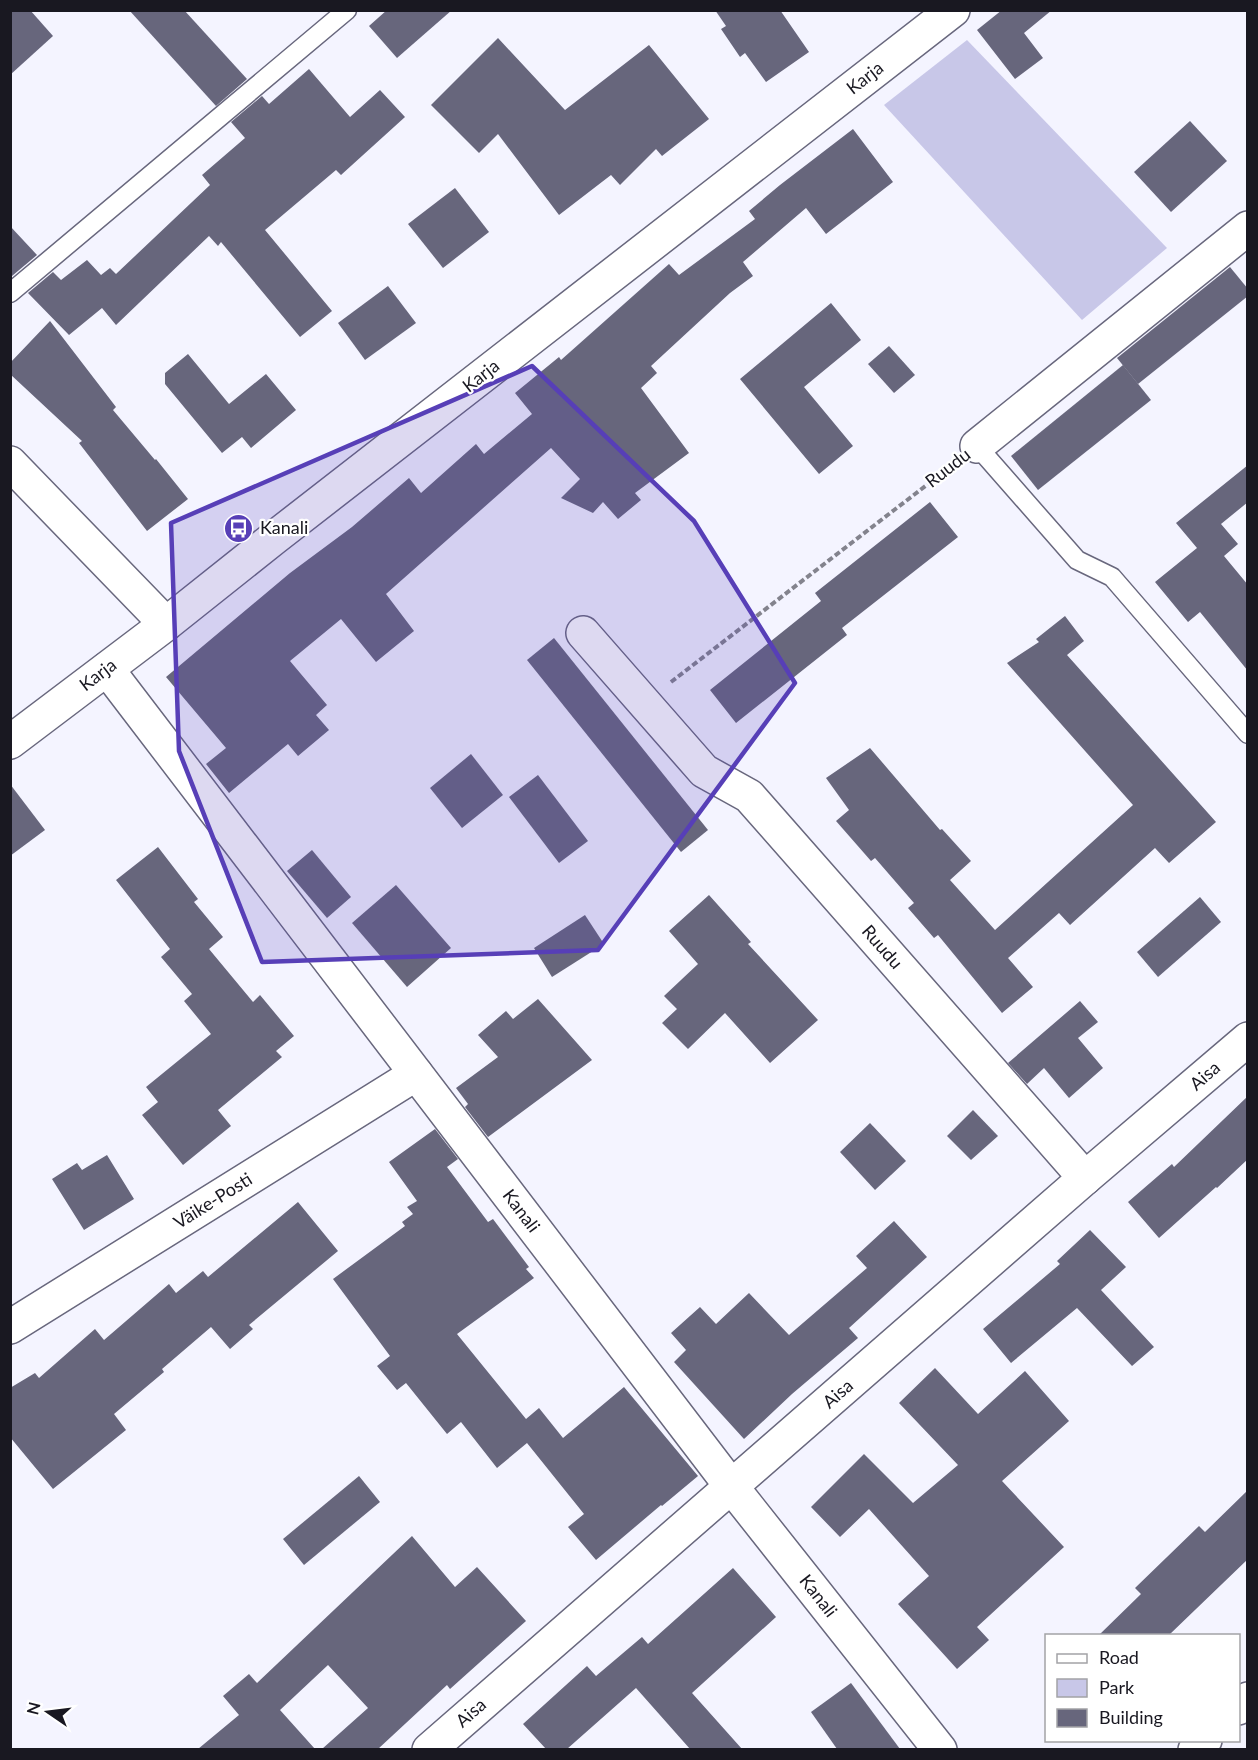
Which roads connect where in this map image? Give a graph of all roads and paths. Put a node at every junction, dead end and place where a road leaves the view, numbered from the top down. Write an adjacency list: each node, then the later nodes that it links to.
1 (347, 10): 4 (lane)
2 (953, 10): 7 (street, Karja)
3 (1248, 228): 5 (street, Ruudu)
4 (10, 292)
5 (977, 446): 10 (path, Ruudu); 11 (lane)
6 (10, 463): 7 (street)
7 (165, 624): 9 (street, Karja)
8 (583, 633): 10 (street, Ruudu)
9 (107, 669): 12 (street, Karja); 14 (street, Kanali)
10 (644, 703): 15 (street, Ruudu)
11 (1248, 734)
12 (10, 742)
13 (1248, 1039): 15 (street, Aisa)
14 (416, 1074): 16 (street, Väike-Posti); 17 (street, Kanali)
15 (1085, 1178): 17 (street, Aisa)
16 (10, 1327)
17 (731, 1486): 18 (street, Aisa); 19 (street, Kanali)
18 (429, 1749)
19 (940, 1749)

